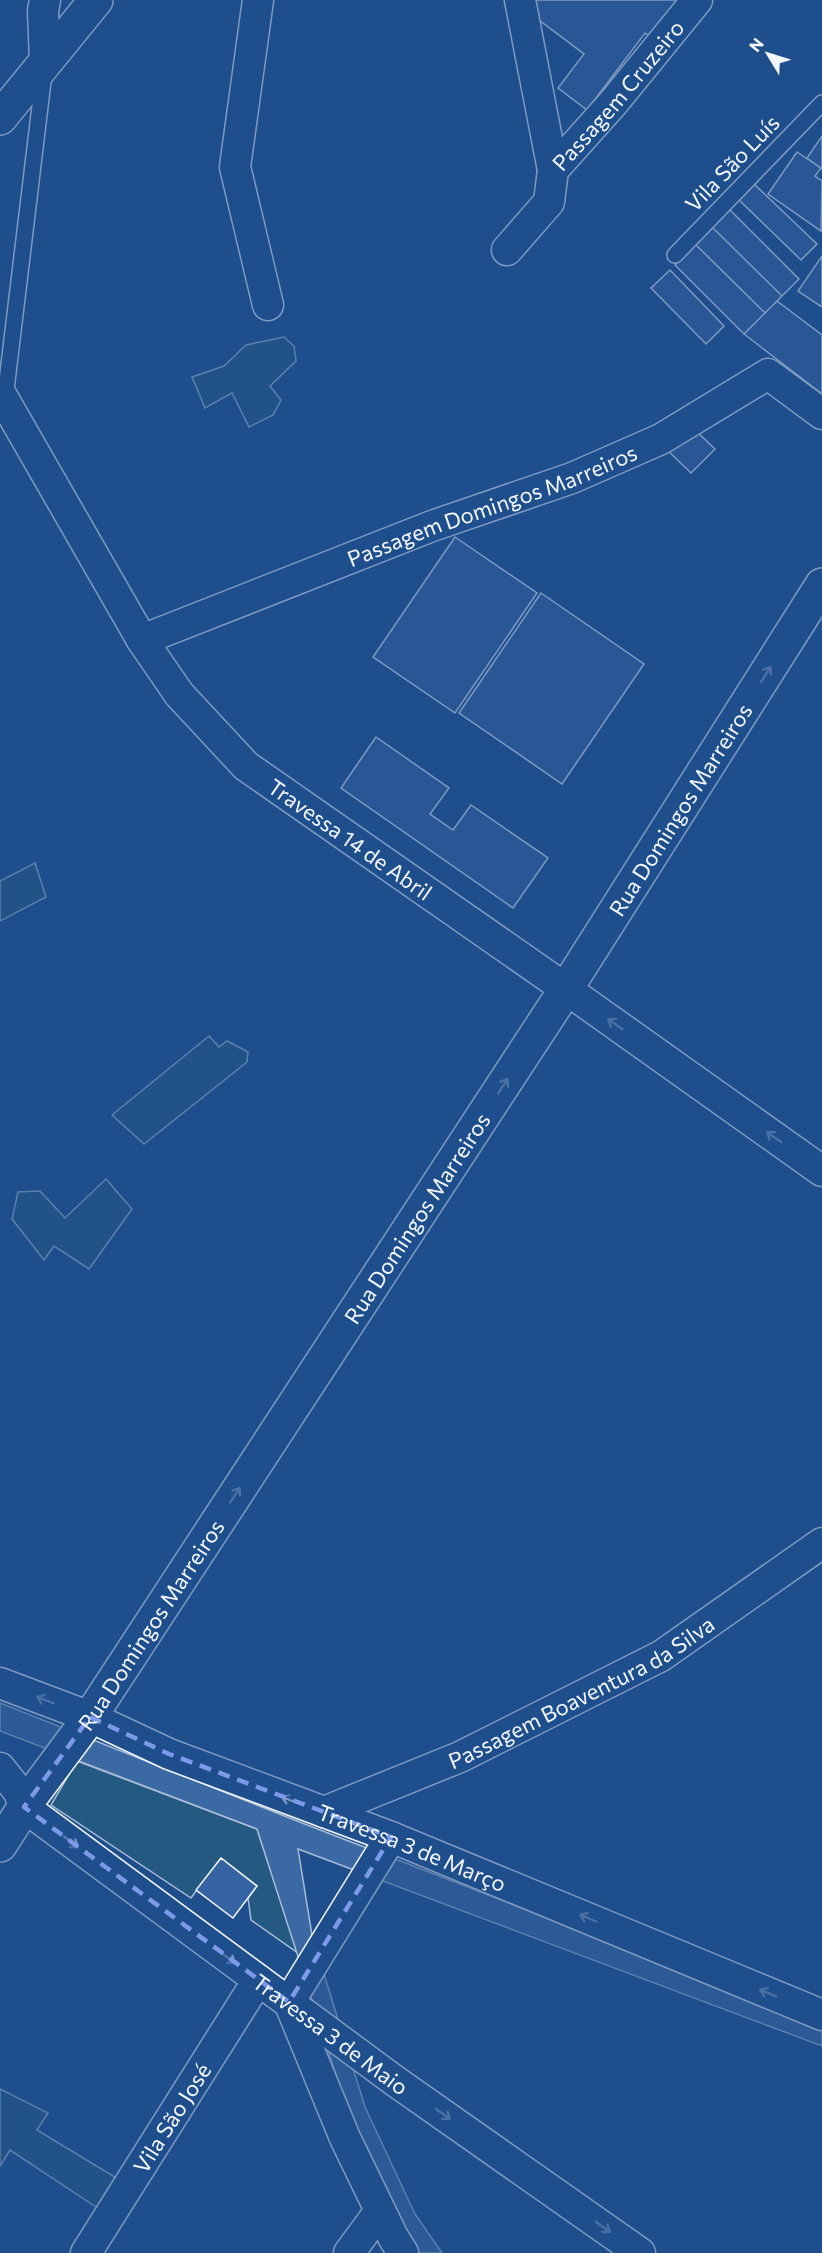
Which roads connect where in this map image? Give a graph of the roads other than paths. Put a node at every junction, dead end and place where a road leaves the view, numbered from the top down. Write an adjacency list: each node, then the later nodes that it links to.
1 (45, 0): 6 (street)
2 (96, 0): 6 (street)
3 (258, 0): 12 (street)
4 (520, 0): 9 (street)
5 (697, 0): 9 (street, Passagem Cruzeiro)
6 (45, 62): 8 (street); 13 (lane)
7 (822, 103): 11 (lane, Vila São Luís)
8 (1, 115)
9 (553, 170): 10 (street, Passagem Cruzeiro)
10 (507, 250)
11 (675, 255)
12 (268, 305)
13 (2, 397): 16 (street, Travessa 14 de Abril)
14 (822, 414): 16 (street, Passagem Domingos Marreiros)
15 (822, 585): 17 (street, Rua Domingos Marreiros, one-way to 15)
16 (142, 640): 17 (street, Travessa 14 de Abril)
17 (566, 989): 18 (street, Travessa 14 de Abril, one-way to 17); 21 (street, Rua Domingos Marreiros, one-way to 17)
18 (822, 1171)
19 (822, 1543): 24 (street, Passagem Boaventura da Silva)
20 (0, 1683): 21 (street, Travessa 3 de Março, one-way to 20)
21 (89, 1718): 23 (street, Rua Domingos Marreiros); 24 (street, Travessa 3 de Março, one-way to 21)
22 (0, 1768): 23 (street)
23 (29, 1801): 26 (street, Rua Domingos Marreiros); 27 (street, Travessa 3 de Maio, one-way to 27)
24 (324, 1812): 25 (street, Travessa 3 de Março)
25 (387, 1843): 28 (street); 29 (street, Travessa 3 de Março, one-way to 25)
26 (0, 1845)
27 (258, 1980): 28 (street, Travessa 3 de Maio); 31 (street, Vila São José)
28 (300, 2000): 30 (street); 34 (street, Travessa 3 de Maio, one-way to 34)
29 (822, 2015)
30 (380, 2211): 32 (street); 33 (street)
31 (86, 2253)
32 (349, 2253)
33 (403, 2253)
34 (640, 2253)

